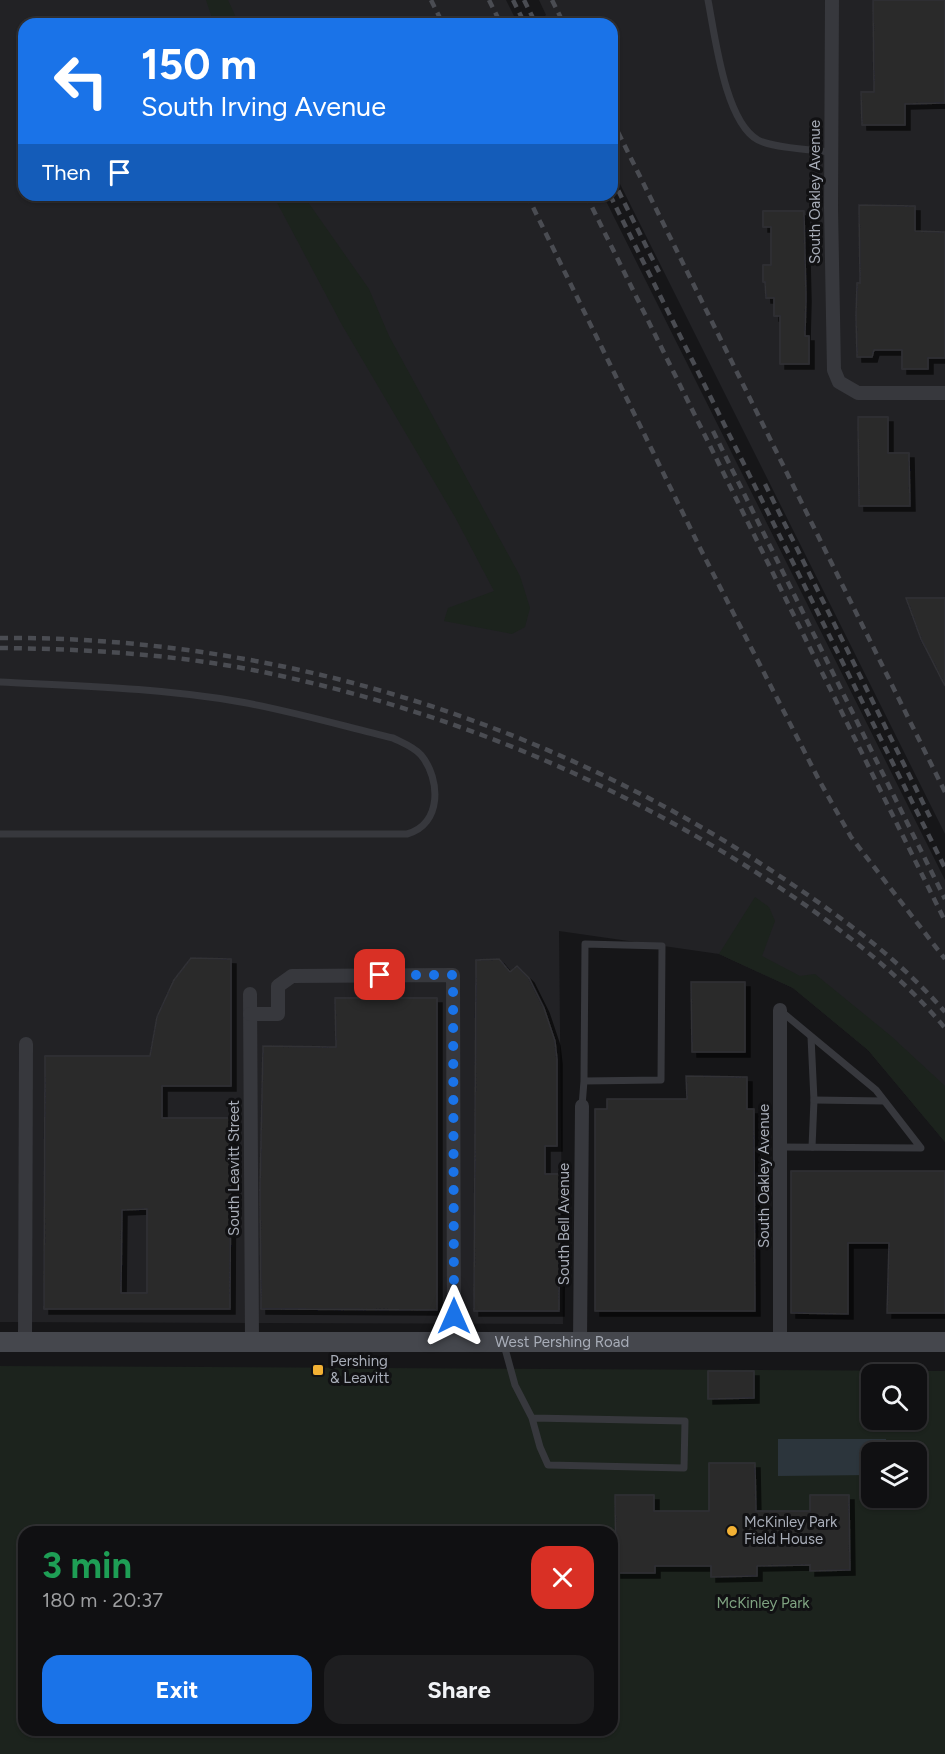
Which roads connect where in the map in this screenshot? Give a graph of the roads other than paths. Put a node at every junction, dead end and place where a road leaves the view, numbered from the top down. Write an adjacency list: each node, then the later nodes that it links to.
1 (708, 0): 3 (lane)
2 (832, 0): 3 (street, South Oakley Avenue)
3 (831, 152): 4 (street, South Oakley Avenue)
4 (945, 393)
5 (0, 682): 6 (lane)
6 (0, 834)
7 (250, 994): 9 (street, South Leavitt Street)
8 (780, 1010): 10 (lane); 16 (street, South Oakley Avenue)
9 (250, 1014): 20 (street, South Leavitt Street); 21 (street)
10 (812, 1037): 13 (lane); 14 (lane)
11 (26, 1044): 19 (street)
12 (584, 1081): 12 (lane); 15 (lane)
13 (814, 1100): 14 (lane); 17 (lane)
14 (884, 1101): 17 (lane)
15 (582, 1106): 23 (street, South Bell Avenue)
16 (780, 1147): 17 (lane); 24 (street, South Oakley Avenue)
17 (812, 1147)
18 (0, 1342): 19 (main road, West Pershing Road)
19 (25, 1342): 20 (main road, West Pershing Road)
20 (252, 1342): 21 (main road, West Pershing Road)
21 (454, 1342): 22 (main road, West Pershing Road)
22 (504, 1342): 23 (main road, West Pershing Road); 26 (lane)
23 (580, 1342): 24 (main road, West Pershing Road)
24 (780, 1342): 25 (main road, West Pershing Road)
25 (945, 1342)
26 (532, 1418): 26 (lane)

